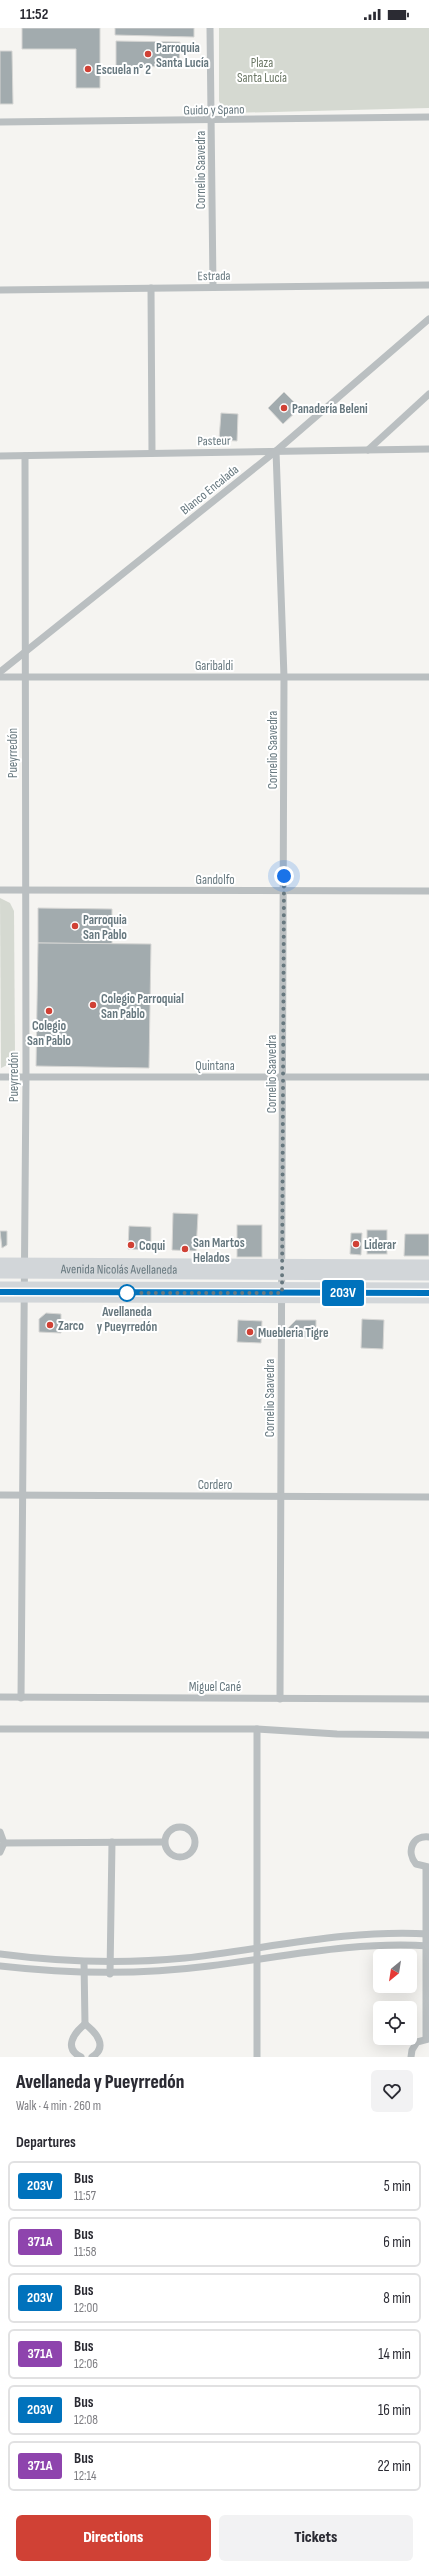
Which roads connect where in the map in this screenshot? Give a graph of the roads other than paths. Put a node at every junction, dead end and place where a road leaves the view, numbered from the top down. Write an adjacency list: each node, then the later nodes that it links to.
1 (210, 28): 3 (street, Cornelio Saavedra)
2 (429, 117): 3 (street, Guido y Spano)
3 (212, 121): 4 (street, Guido y Spano); 6 (street, Cornelio Saavedra)
4 (0, 122)
5 (429, 285): 6 (street, Estrada)
6 (212, 287): 7 (street, Estrada)
7 (151, 288): 8 (street, Estrada); 14 (street)
8 (0, 290)
9 (429, 319): 13 (street, Blanco Encalada)
10 (429, 394): 12 (street)
11 (429, 449): 12 (street, Pasteur)
12 (368, 450): 13 (street, Pasteur)
13 (276, 451): 14 (street, Pasteur); 17 (street, Blanco Encalada); 21 (street, Cornelio Saavedra)
14 (152, 453): 16 (street, Pasteur)
15 (0, 456): 16 (street, Pasteur)
16 (25, 456): 17 (street, Pueyrredón)
17 (24, 653): 18 (street, Blanco Encalada); 20 (street, Pueyrredón)
18 (0, 672)
19 (0, 677): 20 (street, Garibaldi)
20 (24, 677): 21 (street, Garibaldi); 24 (street, Pueyrredón)
21 (284, 677): 22 (street, Garibaldi); 26 (street, Cornelio Saavedra)
22 (429, 677)
23 (0, 890): 24 (street, Gandolfo)
24 (24, 890): 26 (street, Gandolfo); 28 (street, Pueyrredón)
25 (429, 891): 26 (street, Gandolfo)
26 (284, 892): 29 (street, Cornelio Saavedra)
27 (0, 1077): 28 (street, Quintana)
28 (26, 1077): 29 (street, Quintana); 32 (street, Pueyrredón)
29 (283, 1077): 30 (street, Quintana); 33 (street, Cornelio Saavedra)
30 (429, 1077)
31 (0, 1268): 32 (main road, Avenida Nicolás Avellaneda)
32 (24, 1268): 33 (main road, Avenida Nicolás Avellaneda); 36 (street, Pueyrredón)
33 (282, 1270): 34 (main road, Avenida Nicolás Avellaneda); 37 (street, Cornelio Saavedra)
34 (429, 1270)
35 (0, 1292): 36 (main road, Avenida Nicolás Avellaneda)
36 (24, 1292): 37 (main road, Avenida Nicolás Avellaneda); 40 (street, Pueyrredón)
37 (282, 1293): 38 (main road, Avenida Nicolás Avellaneda); 41 (street, Cornelio Saavedra)
38 (429, 1293)
39 (0, 1495): 40 (street, Cordero)
40 (22, 1495): 41 (street, Cordero); 44 (street, Pueyrredón)
41 (281, 1496): 42 (street, Cordero); 45 (street, Cornelio Saavedra)
42 (429, 1496)
43 (0, 1698): 44 (street, Miguel Cané)
44 (21, 1698): 45 (street, Miguel Cané)
45 (280, 1698): 46 (street, Miguel Cané)
46 (429, 1699)
47 (0, 1729): 48 (street)
48 (257, 1729): 49 (street); 58 (street)
49 (429, 1735)
50 (0, 1832): 54 (street)
51 (429, 1837): 56 (street)
52 (112, 1842): 53 (street); 54 (street); 62 (street)
53 (164, 1842): 53 (street)
54 (4, 1843): 55 (street)
55 (0, 1852)
56 (427, 1868): 57 (street)
57 (427, 1934): 58 (street); 59 (street)
58 (256, 1946): 61 (street); 62 (street)
59 (427, 1946): 61 (street); 68 (street)
60 (0, 1954): 63 (street)
61 (257, 1959): 66 (street); 71 (street)
62 (110, 1961): 63 (street); 66 (street)
63 (84, 1962): 65 (street)
64 (0, 1966): 65 (street)
65 (84, 1974): 66 (street); 67 (street)
66 (110, 1974)
67 (85, 2024): 69 (street); 70 (street)
68 (428, 2039): 72 (street)
69 (80, 2057)
70 (92, 2057)
71 (256, 2057)
72 (412, 2057)

